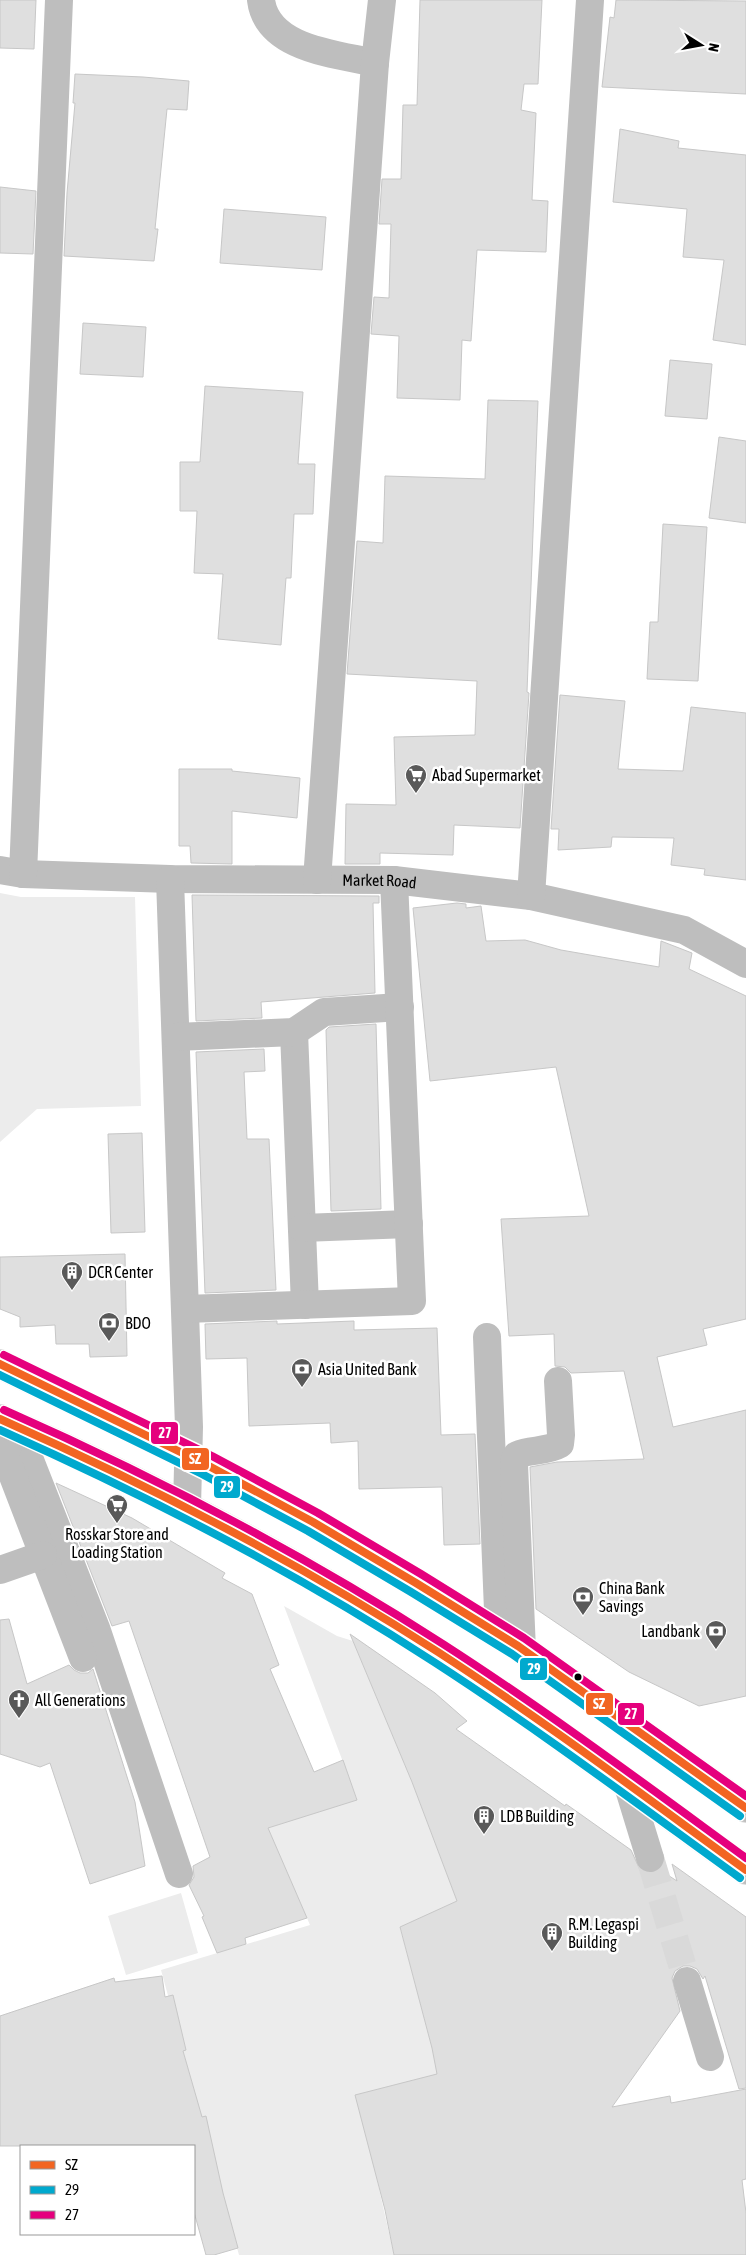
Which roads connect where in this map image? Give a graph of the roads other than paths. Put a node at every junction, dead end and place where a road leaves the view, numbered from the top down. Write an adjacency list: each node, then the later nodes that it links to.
1 (59, 0): 6 (main road)
2 (261, 0): 5 (main road)
3 (382, 0): 5 (main road)
4 (590, 0): 10 (main road)
5 (375, 64): 8 (main road)
6 (11, 872): 7 (main road, Market Road)
7 (170, 879): 8 (main road, Market Road); 14 (main road)
8 (317, 880): 9 (main road, Market Road)
9 (394, 880): 10 (main road, Market Road); 12 (main road)
10 (531, 896): 11 (main road, Market Road)
11 (746, 964)
12 (400, 1007): 13 (main road); 15 (main road)
13 (294, 1032): 14 (main road); 16 (main road)
14 (176, 1037): 18 (main road)
15 (409, 1224): 16 (main road); 17 (main road)
16 (302, 1228): 17 (main road)
17 (304, 1305): 18 (main road)
18 (185, 1309): 23 (main road)
19 (488, 1337): 27 (main road)
20 (0, 1364): 23 (main road)
21 (558, 1381): 28 (main road)
22 (9, 1423): 24 (main road); 25 (main road); 34 (main road)
23 (190, 1457): 24 (main road); 27 (main road)
24 (187, 1507): 30 (main road)
25 (43, 1555): 26 (main road); 29 (main road)
26 (0, 1570)
27 (499, 1635): 28 (main road)
28 (522, 1650): 31 (main road)
29 (83, 1658)
30 (628, 1786): 32 (main road); 33 (main road)
31 (746, 1808)
32 (650, 1858)
33 (746, 1870)
34 (180, 1874)
35 (687, 1981): 36 (main road)
36 (710, 2057)

